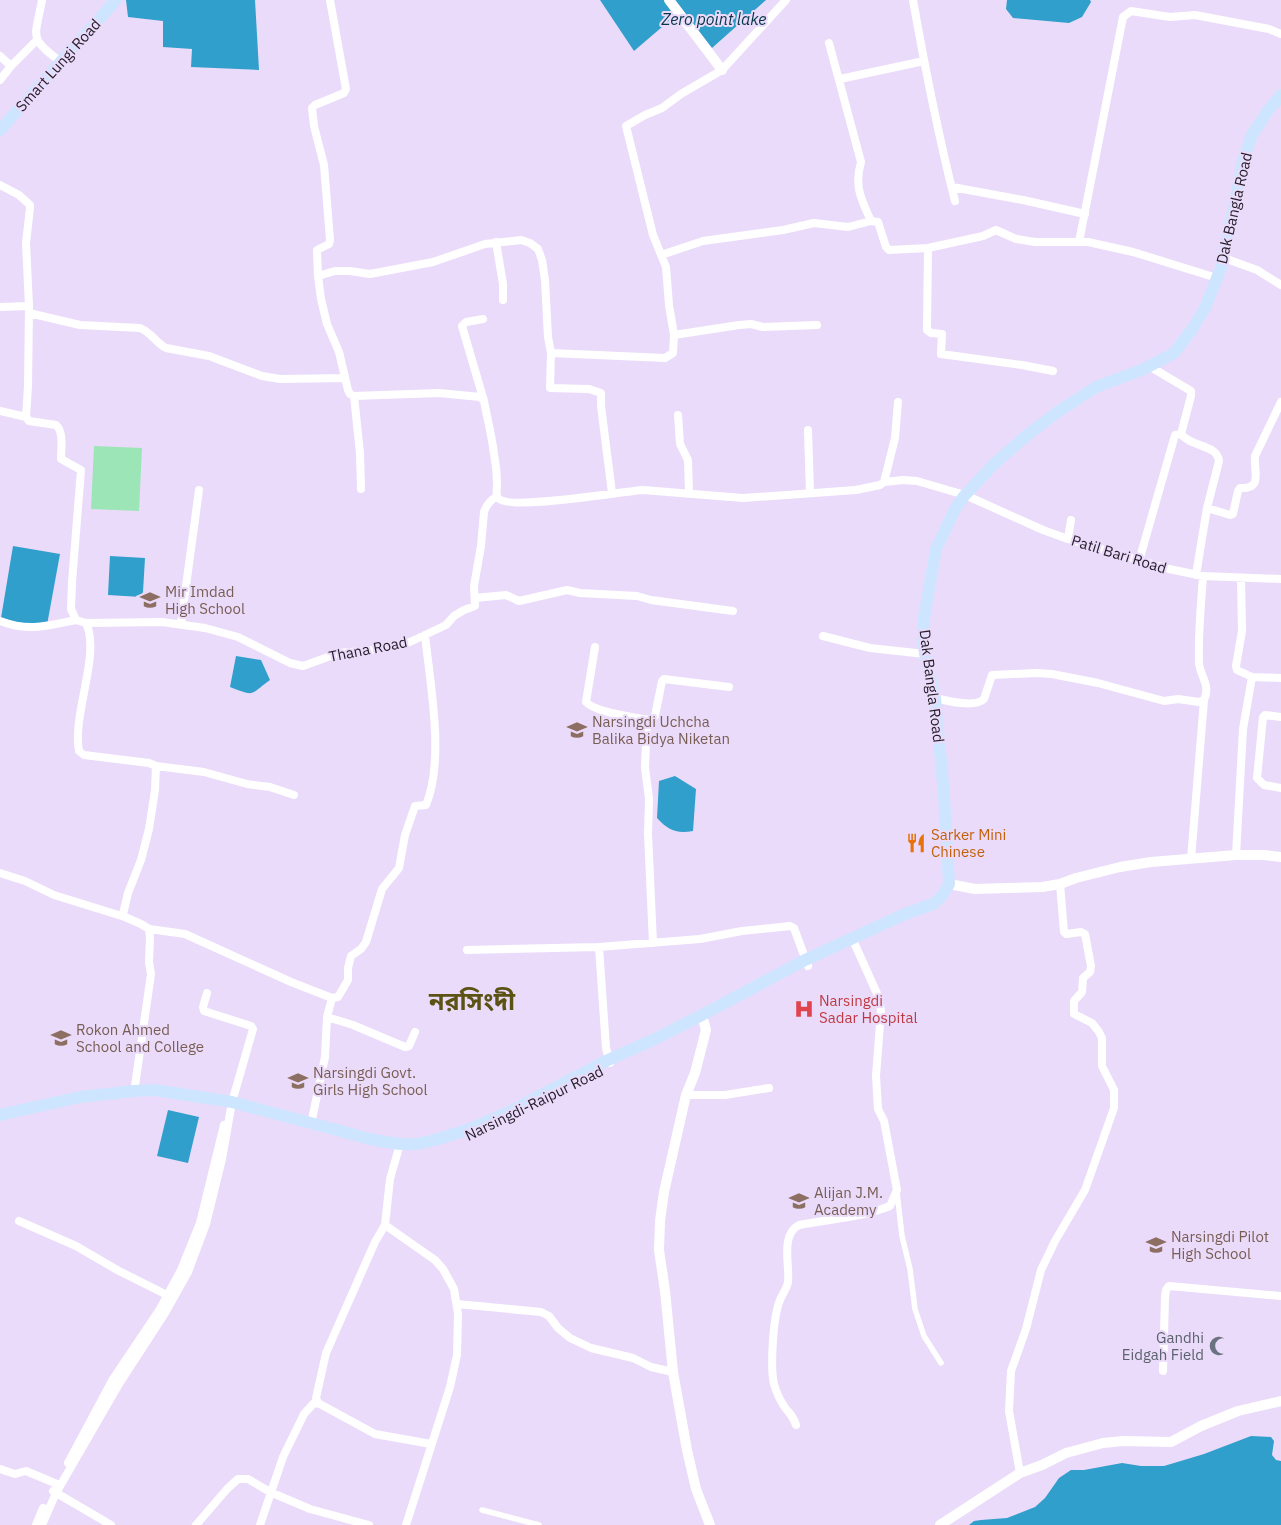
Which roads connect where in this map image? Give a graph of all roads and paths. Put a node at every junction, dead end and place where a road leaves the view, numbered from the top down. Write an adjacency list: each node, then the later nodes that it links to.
1 (42, 0): 8 (street)
2 (116, 0): 12 (main road, Smart Lungi Road)
3 (330, 0): 29 (street)
4 (669, 0): 14 (street)
5 (786, 0): 14 (street)
6 (913, 0): 11 (street)
7 (1281, 34): 22 (street)
8 (36, 40): 12 (street); 13 (street)
9 (829, 43): 15 (street)
10 (0, 56): 13 (street)
11 (924, 61): 15 (street); 20 (street)
12 (61, 62): 18 (main road, Smart Lungi Road)
13 (11, 66): 16 (street)
14 (722, 70): 27 (street)
15 (840, 79): 23 (street)
16 (0, 80)
17 (1281, 95): 28 (main road, Dak Bangla Road)
18 (0, 130)
19 (0, 185): 34 (street)
20 (952, 187): 21 (street); 22 (street)
21 (955, 201)
22 (1085, 214): 25 (street)
23 (870, 221): 26 (street); 27 (street)
24 (496, 242): 29 (street); 32 (street); 38 (street)
25 (1079, 242): 26 (street); 30 (street)
26 (928, 248): 40 (street)
27 (661, 256): 37 (street)
28 (1224, 258): 30 (main road, Dak Bangla Road); 31 (street)
29 (318, 276): 41 (street)
30 (1217, 278): 39 (main road, Dak Bangla Road)
31 (1281, 285)
32 (503, 300)
33 (0, 307): 34 (street)
34 (29, 310): 41 (street); 48 (street)
35 (483, 319): 43 (street)
36 (817, 325): 37 (street)
37 (674, 335): 38 (street)
38 (551, 353): 54 (street)
39 (1149, 366): 50 (street); 57 (main road, Dak Bangla Road)
40 (1053, 371)
41 (345, 378): 42 (street)
42 (354, 396): 43 (street); 52 (street)
43 (484, 401): 58 (street)
44 (898, 402): 51 (street)
45 (1281, 402): 59 (street)
46 (0, 412): 48 (street)
47 (678, 415): 55 (street)
48 (26, 417): 69 (street)
49 (808, 430): 56 (street)
50 (1181, 434): 59 (street); 62 (street)
51 (884, 482): 56 (street, Patil Bari Road); 57 (street, Patil Bari Road)
52 (361, 489)
53 (199, 490): 71 (street)
54 (612, 493): 55 (street, Patil Bari Road); 58 (street, Patil Bari Road)
55 (689, 493): 56 (street, Patil Bari Road)
56 (810, 493)
57 (965, 495): 61 (street, Patil Bari Road); 75 (main road, Dak Bangla Road)
58 (497, 496): 66 (street)
59 (1206, 508): 63 (street)
60 (1070, 520): 61 (street)
61 (1068, 539): 62 (street, Patil Bari Road)
62 (1139, 560): 63 (street, Patil Bari Road)
63 (1199, 575): 64 (street, Patil Bari Road); 80 (street)
64 (1241, 578): 65 (street, Patil Bari Road); 76 (street)
65 (1281, 578)
66 (475, 598): 67 (street); 72 (street, Thana Road)
67 (733, 611)
68 (0, 620): 69 (street)
69 (76, 620): 70 (street, Thana Road)
70 (86, 623): 71 (street, Thana Road); 83 (street)
71 (181, 623): 72 (street, Thana Road)
72 (425, 635): 100 (street)
73 (823, 636): 75 (street)
74 (595, 647): 82 (street)
75 (925, 654): 79 (main road, Dak Bangla Road)
76 (1252, 676): 77 (street); 86 (street)
77 (1281, 678)
78 (729, 687): 82 (street)
79 (935, 698): 80 (street); 90 (main road, Dak Bangla Road)
80 (1204, 700): 88 (street)
81 (1281, 717): 84 (street)
82 (648, 720): 95 (street)
83 (156, 766): 85 (street); 92 (street)
84 (1281, 788)
85 (294, 795)
86 (1236, 855): 87 (street); 88 (street)
87 (1281, 857)
88 (1191, 859): 91 (street)
89 (0, 873): 92 (street)
90 (949, 884): 91 (street); 94 (main road, Narsingdi-Raipur Road)
91 (1060, 884): 127 (street)
92 (125, 917): 93 (street)
93 (149, 930): 100 (street); 106 (street)
94 (853, 941): 98 (main road, Narsingdi-Raipur Road); 113 (street)
95 (653, 943): 96 (street); 98 (street)
96 (599, 947): 97 (street); 104 (street)
97 (467, 950)
98 (807, 963): 102 (main road, Narsingdi-Raipur Road)
99 (207, 993): 108 (street)
100 (332, 998): 101 (street)
101 (327, 1017): 103 (street); 111 (street)
102 (703, 1018): 104 (main road, Narsingdi-Raipur Road); 107 (street)
103 (415, 1032)
104 (610, 1062): 112 (main road, Narsingdi-Raipur Road)
105 (769, 1088): 107 (street)
106 (134, 1094): 108 (main road, Narsingdi-Raipur Road); 109 (main road, Narsingdi-Raipur Road); 110 (main road, Narsingdi-Raipur Road)
107 (686, 1096): 121 (street)
108 (230, 1109): 111 (main road, Narsingdi-Raipur Road); 112 (main road, Narsingdi-Raipur Road); 116 (street); 128 (street)
109 (0, 1115)
110 (0, 1121)
111 (311, 1124): 112 (main road, Narsingdi-Raipur Road)
112 (399, 1147): 115 (street)
113 (896, 1190): 119 (street); 124 (street)
114 (19, 1221): 116 (street)
115 (385, 1225): 118 (street); 123 (street)
116 (167, 1295): 128 (street)
117 (1281, 1296): 120 (street)
118 (457, 1304): 121 (street); 125 (street)
119 (941, 1362)
120 (1163, 1371)
121 (673, 1372): 139 (street)
122 (1281, 1401): 127 (street)
123 (318, 1403): 125 (street); 129 (street)
124 (796, 1424)
125 (431, 1444): 137 (street)
126 (0, 1469): 128 (street)
127 (1020, 1474): 140 (street)
128 (55, 1489): 131 (street); 132 (street); 133 (street)
129 (270, 1492): 134 (street); 135 (street); 136 (street)
130 (482, 1510): 138 (street)
131 (36, 1525)
132 (42, 1525)
133 (111, 1525)
134 (196, 1525)
135 (260, 1525)
136 (369, 1525)
137 (406, 1525)
138 (539, 1525)
139 (710, 1525)
140 (940, 1525)

